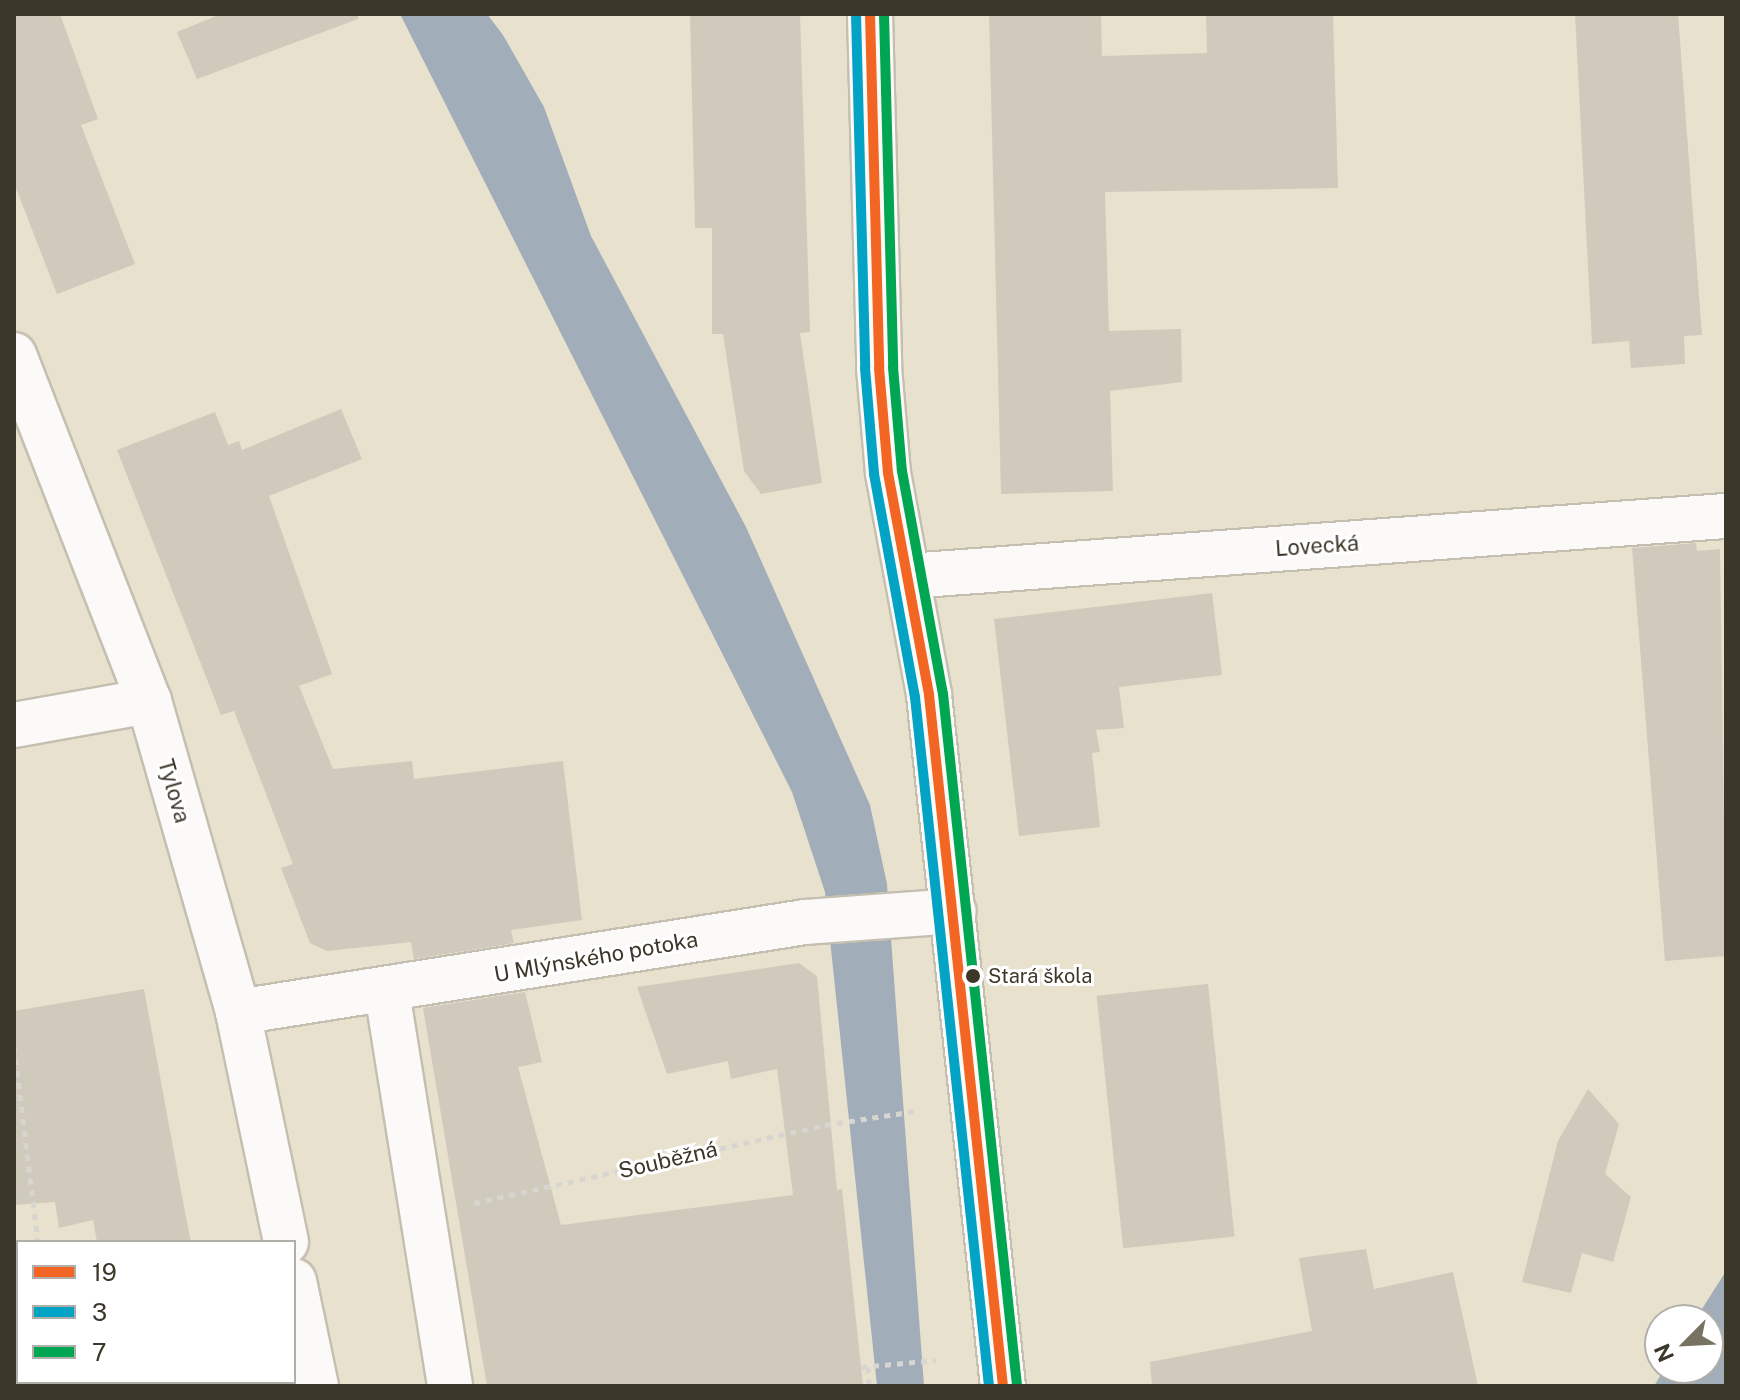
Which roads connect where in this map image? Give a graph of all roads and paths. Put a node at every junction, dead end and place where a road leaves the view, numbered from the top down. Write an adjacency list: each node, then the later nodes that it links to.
1 (870, 14): 4 (street)
2 (14, 355): 5 (street, Tylova)
3 (1726, 516): 4 (street, Lovecká)
4 (908, 576): 7 (street)
5 (149, 701): 6 (street); 9 (street, Tylova)
6 (14, 725)
7 (954, 911): 8 (street, U Mlýnského potoka); 21 (street)
8 (387, 992): 9 (street, U Mlýnského potoka); 12 (street)
9 (238, 1012): 14 (street, Tylova)
10 (14, 1047): 13 (path)
11 (916, 1111): 12 (path, Souběžná)
12 (422, 1215): 19 (street)
13 (38, 1240)
14 (286, 1240)
15 (296, 1299): 16 (street)
16 (300, 1336): 18 (street)
17 (936, 1360): 20 (path)
18 (316, 1386)
19 (450, 1386)
20 (869, 1386)
21 (1003, 1386)

